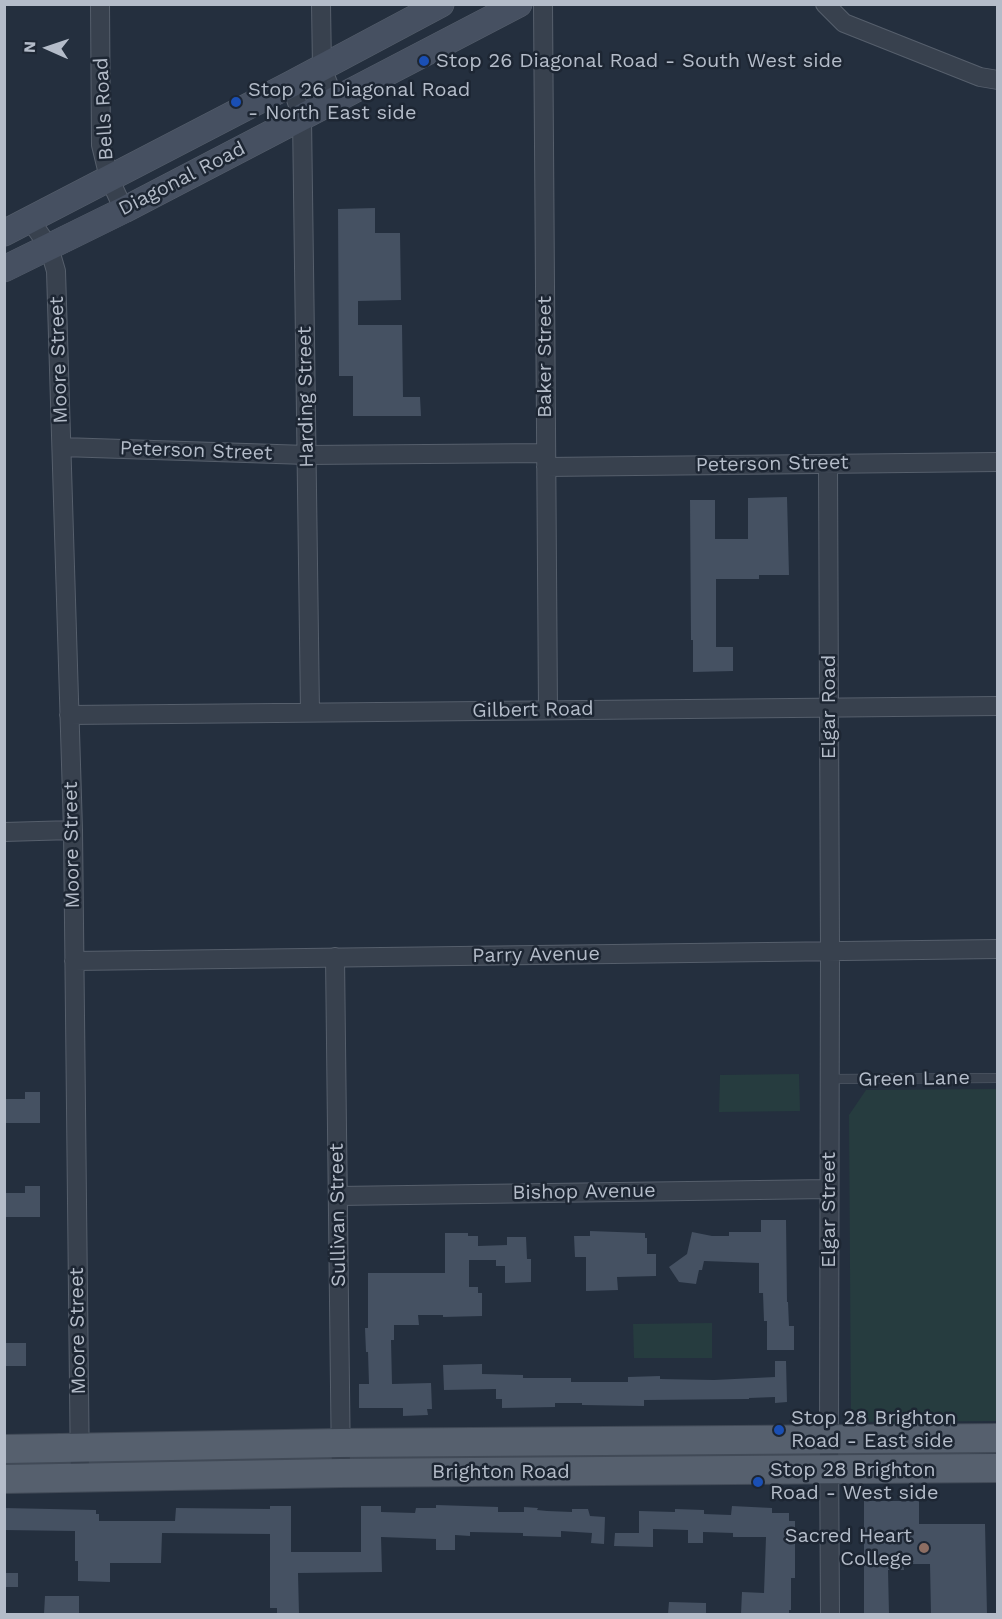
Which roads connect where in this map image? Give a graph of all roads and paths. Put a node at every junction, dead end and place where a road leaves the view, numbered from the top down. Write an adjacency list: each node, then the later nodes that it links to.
1 (100, 4): 12 (street, Bells Road)
2 (321, 4): 7 (street)
3 (441, 4): 7 (main road, Diagonal Road)
4 (519, 4): 10 (main road, Diagonal Road)
5 (543, 4): 20 (street, Baker Street)
6 (825, 4): 8 (street)
7 (322, 68): 9 (main road, Diagonal Road); 10 (street)
8 (998, 80)
9 (291, 84): 11 (street, Harding Street); 12 (main road, Diagonal Road)
10 (335, 101): 11 (main road, Diagonal Road)
11 (302, 118): 13 (main road, Diagonal Road); 19 (street, Harding Street)
12 (109, 178): 13 (street, Bells Road); 14 (main road, Diagonal Road)
13 (124, 210): 16 (main road, Diagonal Road)
14 (30, 220): 15 (main road, Diagonal Road); 16 (street, Moore Street)
15 (4, 232)
16 (49, 247): 17 (main road, Diagonal Road); 18 (street, Moore Street)
17 (4, 269)
18 (62, 447): 19 (street, Peterson Street); 27 (street, Moore Street)
19 (307, 455): 20 (street, Peterson Street); 26 (street, Harding Street)
20 (546, 460): 22 (street, Peterson Street); 25 (street, Baker Street)
21 (998, 462): 22 (street, Peterson Street)
22 (828, 464): 24 (street, Elgar Road)
23 (998, 706): 24 (street, Gilbert Road)
24 (829, 708): 25 (street, Gilbert Road); 31 (street, Elgar Road)
25 (548, 710): 26 (street, Gilbert Road)
26 (310, 712): 27 (street, Gilbert Road)
27 (69, 715): 28 (street, Moore Street)
28 (72, 831): 29 (street); 33 (street, Moore Street)
29 (4, 832)
30 (998, 949): 31 (street, Parry Avenue)
31 (830, 950): 32 (street, Parry Avenue); 35 (street, Elgar Street)
32 (335, 957): 33 (street, Parry Avenue); 37 (street, Sullivan Street)
33 (74, 961): 41 (street, Moore Street)
34 (998, 1078): 35 (lane, Green Lane)
35 (830, 1079): 36 (street, Elgar Street)
36 (830, 1189): 37 (street, Bishop Avenue); 39 (street, Elgar Street)
37 (338, 1196): 40 (street, Sullivan Street)
38 (998, 1438): 39 (main road, Brighton Road)
39 (829, 1440): 40 (main road, Brighton Road); 44 (street, Elgar Street)
40 (340, 1443): 41 (main road, Brighton Road); 45 (street, Sullivan Street)
41 (80, 1448): 42 (main road, Brighton Road); 46 (street, Moore Street)
42 (4, 1449)
43 (998, 1468): 44 (main road, Brighton Road)
44 (829, 1469): 45 (main road, Brighton Road); 48 (street, Elgar Street)
45 (340, 1473): 46 (main road, Brighton Road)
46 (80, 1478): 47 (main road, Brighton Road)
47 (4, 1479)
48 (830, 1614)

